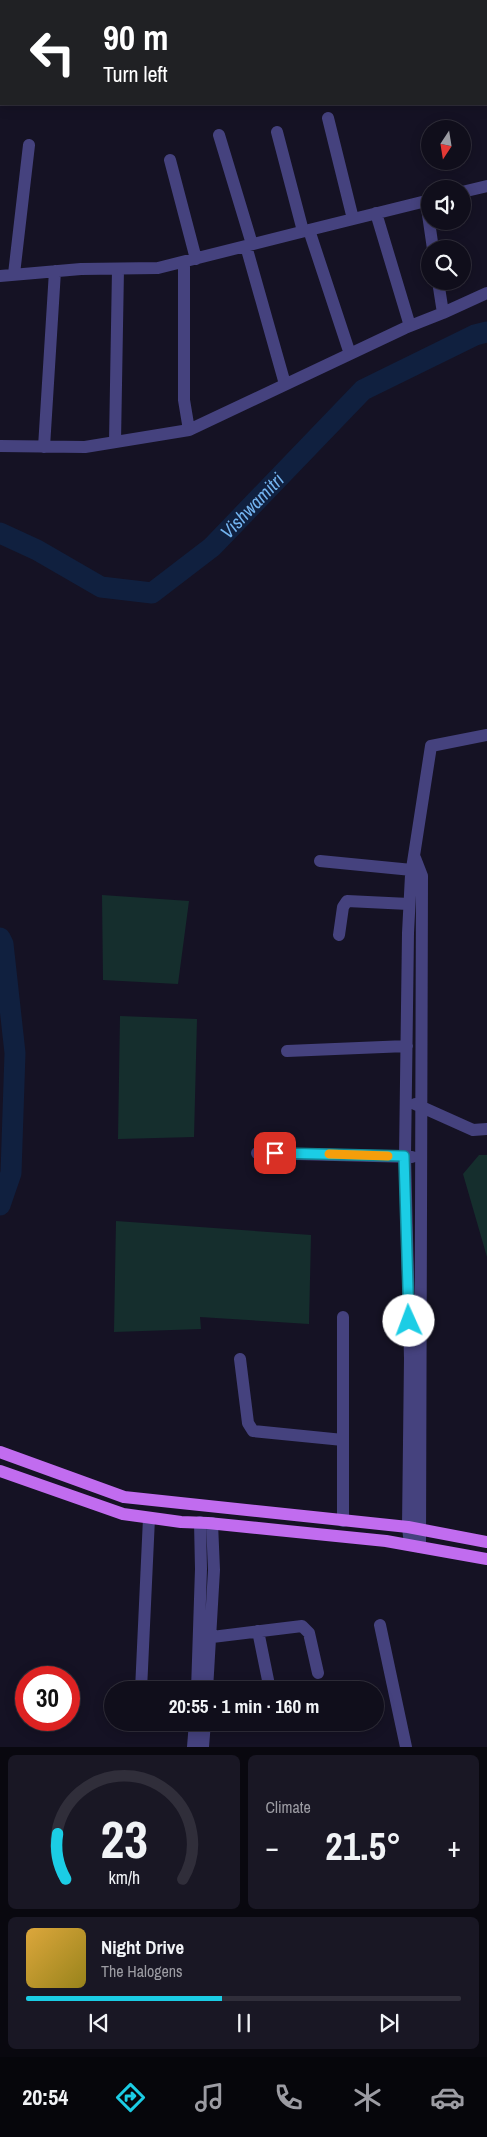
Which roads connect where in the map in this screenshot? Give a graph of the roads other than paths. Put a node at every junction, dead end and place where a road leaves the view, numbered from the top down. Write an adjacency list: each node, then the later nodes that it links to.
1 (328, 118): 10 (street)
2 (277, 132): 11 (street)
3 (219, 135): 12 (street)
4 (29, 145): 16 (street)
5 (170, 160): 13 (street)
6 (487, 186): 7 (street)
7 (471, 190)
8 (421, 202): 9 (street)
9 (376, 213): 10 (street); 21 (street)
10 (353, 219): 11 (street)
11 (306, 230): 12 (street); 22 (street)
12 (249, 245): 13 (street); 23 (street)
13 (190, 260): 14 (street); 24 (street)
14 (118, 269): 15 (street); 25 (street)
15 (55, 271): 16 (street); 27 (street)
16 (14, 274): 17 (street)
17 (0, 276)
18 (439, 290): 20 (street)
19 (487, 293): 20 (street)
20 (443, 313): 21 (street)
21 (410, 326): 22 (street)
22 (350, 354): 23 (street)
23 (284, 384): 24 (street)
24 (189, 430): 25 (street)
25 (115, 442): 27 (street)
26 (0, 446): 27 (street)
27 (44, 447)
28 (487, 735): 30 (street)
29 (320, 862): 30 (street)
30 (413, 864): 31 (street); 36 (street)
31 (409, 904): 32 (street); 33 (street)
32 (339, 936)
33 (407, 1046): 34 (street); 35 (street)
34 (287, 1051)
35 (406, 1101): 36 (street); 39 (street)
36 (421, 1106): 37 (street); 40 (street)
37 (487, 1129)
38 (257, 1152): 39 (street)
39 (404, 1156): 40 (street); 41 (street)
40 (421, 1158): 41 (street)
41 (414, 1283): 51 (street)
42 (343, 1318): 44 (street)
43 (240, 1359): 44 (street)
44 (343, 1440): 49 (street)
45 (0, 1452): 47 (main road)
46 (0, 1471): 48 (main road)
47 (216, 1507): 49 (main road); 50 (main road)
48 (149, 1518): 50 (main road); 59 (street)
49 (343, 1521): 51 (main road)
50 (209, 1523): 53 (main road); 57 (street)
51 (414, 1529): 52 (main road); 53 (street)
52 (487, 1542)
53 (415, 1546): 54 (main road)
54 (487, 1559)
55 (380, 1625): 67 (street)
56 (258, 1631): 57 (street); 58 (street); 62 (street)
57 (205, 1638): 60 (street); 61 (street)
58 (318, 1673)
59 (141, 1681)
60 (198, 1681)
61 (207, 1681)
62 (268, 1681)
63 (194, 1731): 65 (street)
64 (204, 1731): 66 (street)
65 (193, 1747)
66 (203, 1747)
67 (406, 1747)

